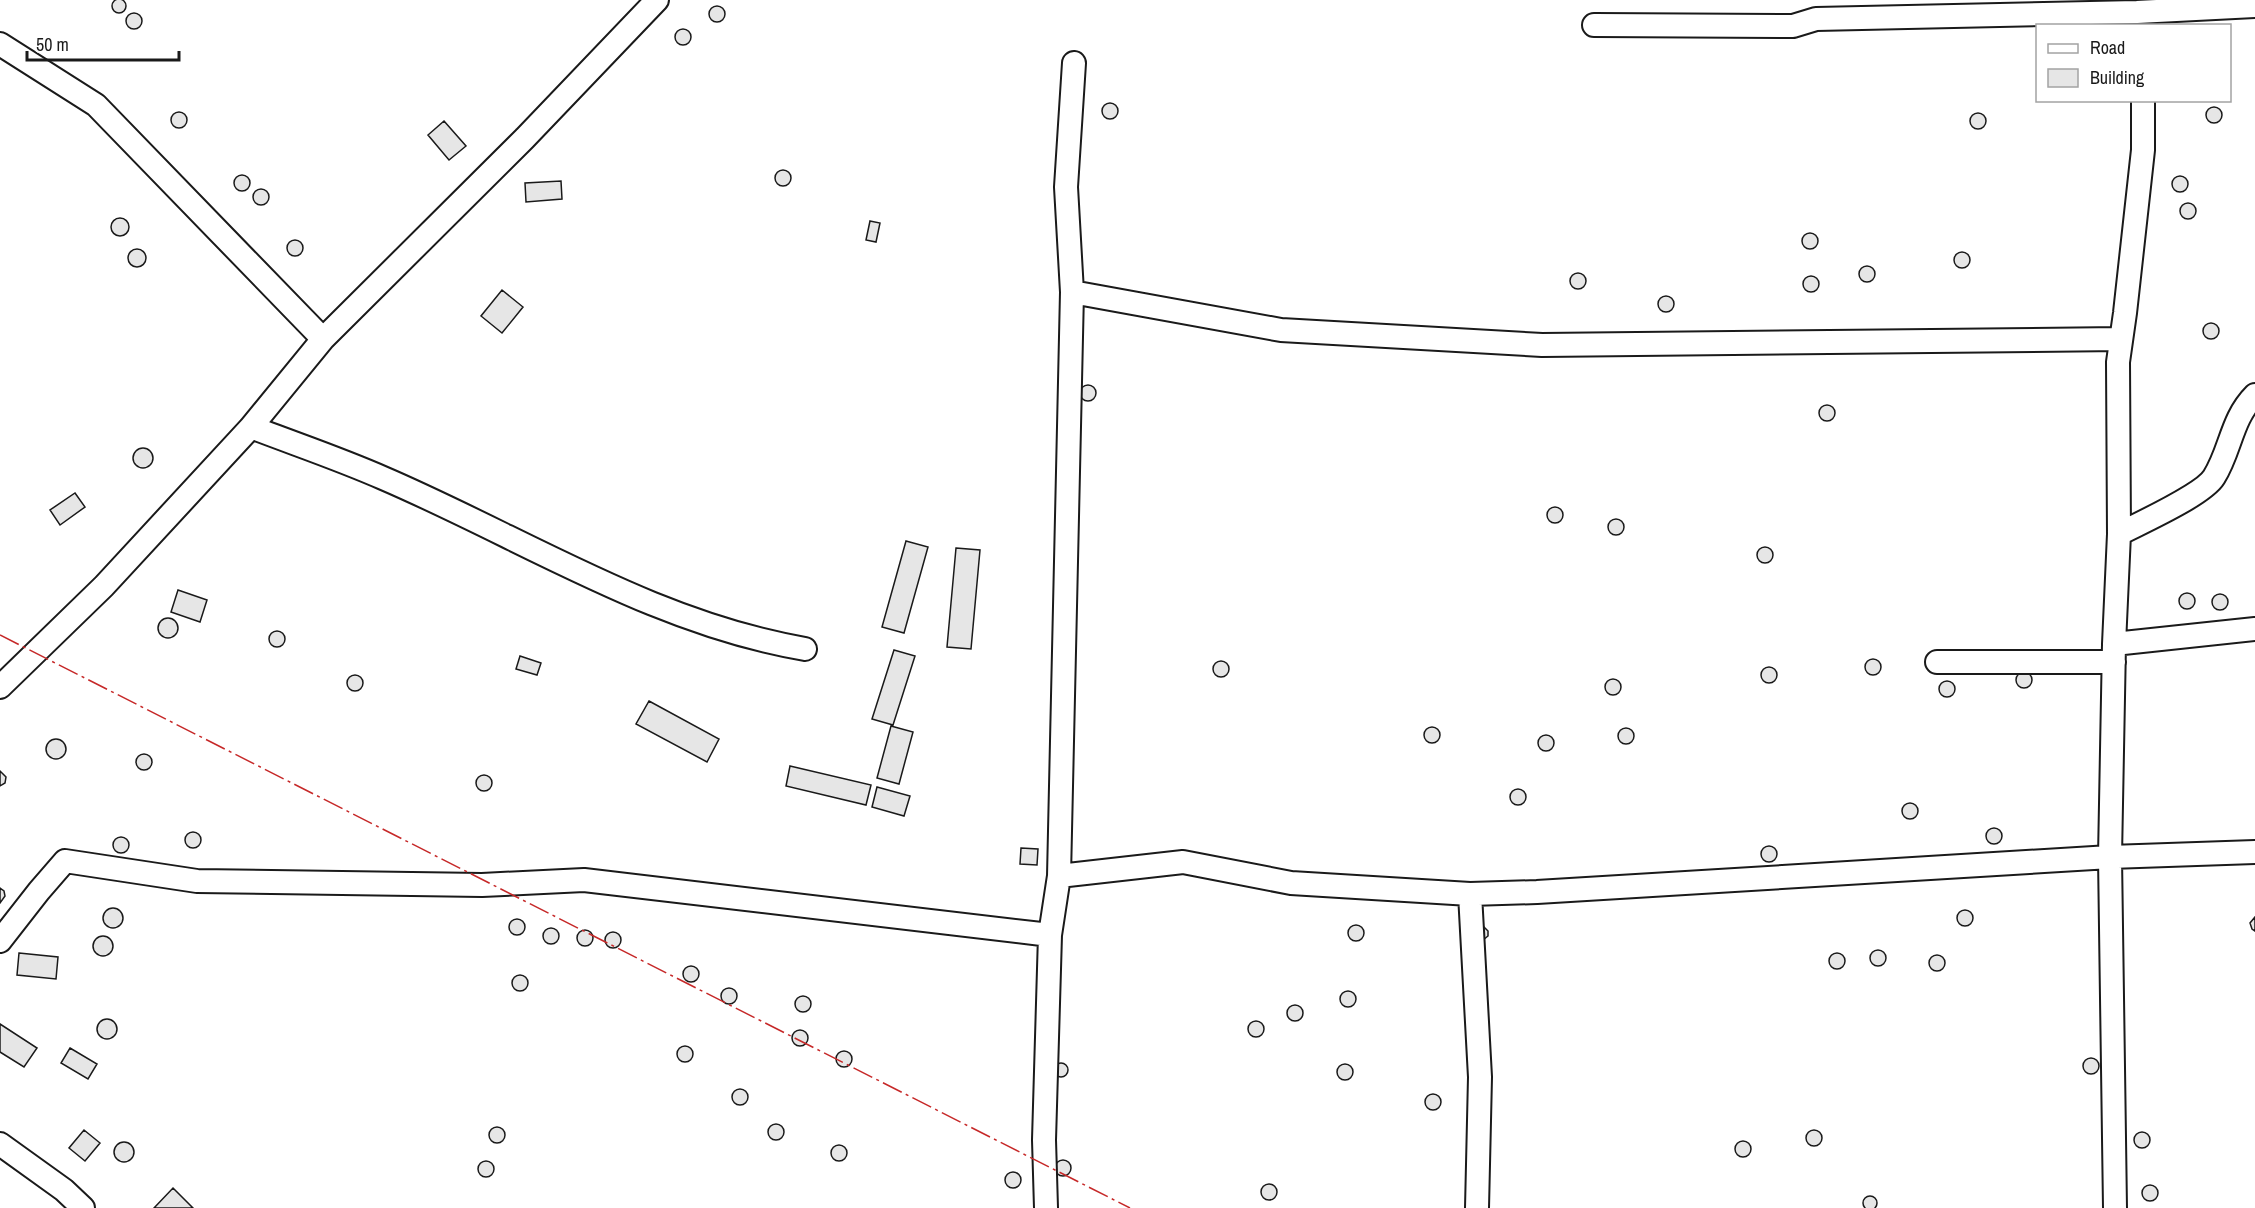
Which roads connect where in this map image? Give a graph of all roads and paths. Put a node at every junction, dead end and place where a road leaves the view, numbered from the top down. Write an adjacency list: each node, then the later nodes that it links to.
1 (657, 0): 9 (street)
2 (2255, 6): 3 (street)
3 (2137, 13): 4 (street)
4 (1594, 25)
5 (0, 44): 9 (street)
6 (1074, 63): 8 (street)
7 (2143, 102): 10 (street)
8 (1071, 292): 10 (street); 21 (street)
9 (323, 339): 12 (street)
10 (2121, 339): 13 (street)
11 (2255, 395): 13 (street)
12 (251, 427): 15 (street); 18 (street)
13 (2119, 534): 16 (street)
14 (2255, 629): 16 (street)
15 (805, 649)
16 (2114, 653): 17 (street); 20 (street)
17 (1937, 662)
18 (0, 687)
19 (2255, 852): 20 (street)
20 (2110, 857): 22 (street); 29 (street)
21 (1059, 876): 22 (street); 23 (street)
22 (1470, 894): 28 (street)
23 (1050, 934): 24 (street); 27 (street)
24 (0, 942)
25 (0, 1144): 26 (street)
26 (83, 1208)
27 (1046, 1208)
28 (1478, 1208)
29 (2115, 1208)

